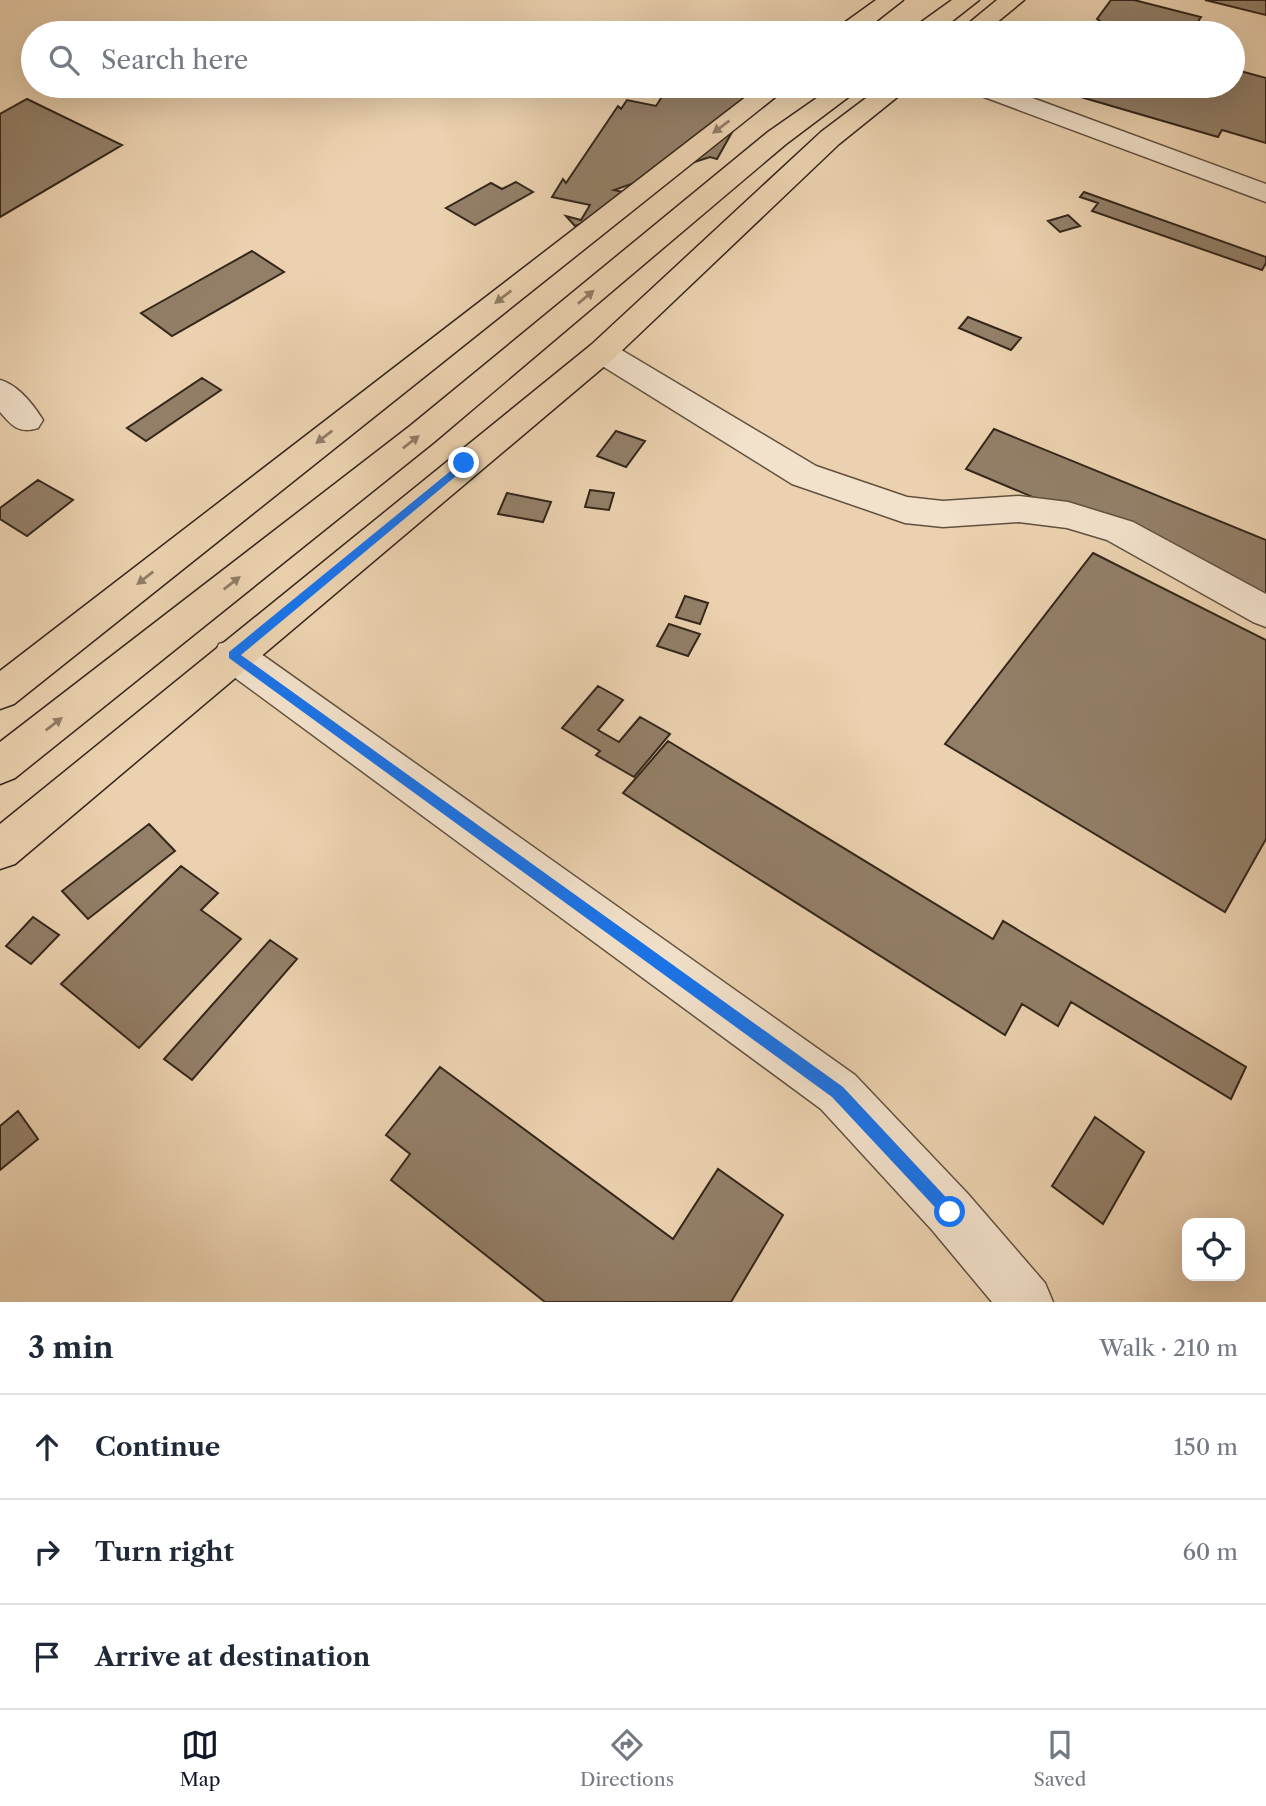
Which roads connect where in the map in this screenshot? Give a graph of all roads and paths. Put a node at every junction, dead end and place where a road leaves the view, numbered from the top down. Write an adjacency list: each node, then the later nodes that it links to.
1 (891, 0): 4 (main road)
2 (967, 0): 5 (main road)
3 (1012, 0): 6 (main road)
4 (862, 21)
5 (938, 21)
6 (984, 21)
7 (761, 98): 17 (main road, one-way to 17)
8 (833, 98): 18 (main road, one-way to 8)
9 (882, 98): 12 (main road)
10 (1009, 98): 11 (lane)
11 (1266, 194)
12 (603, 352): 15 (lane); 16 (main road)
13 (0, 391): 14 (lane)
14 (26, 420)
15 (1266, 612)
16 (233, 655): 19 (main road); 20 (lane)
17 (0, 693)
18 (0, 766)
19 (0, 850)
20 (1026, 1302)

